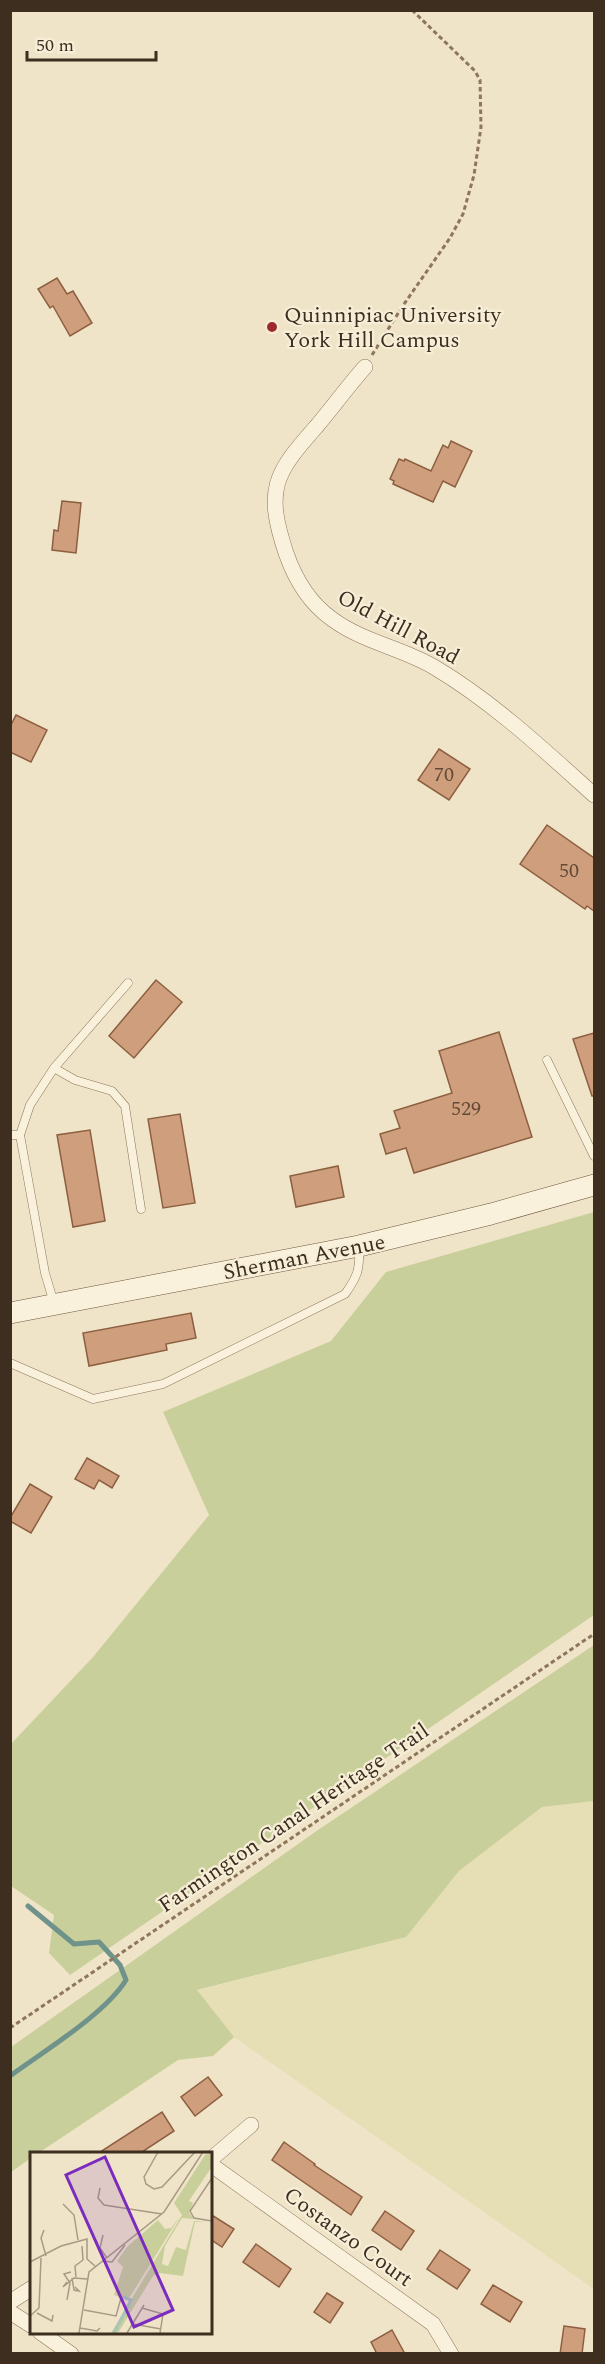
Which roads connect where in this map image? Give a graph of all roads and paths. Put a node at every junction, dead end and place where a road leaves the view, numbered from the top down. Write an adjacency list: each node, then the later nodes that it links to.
1 (412, 10): 2 (path)
2 (365, 367): 3 (street, Old Hill Road)
3 (594, 795)
4 (128, 983): 6 (lane)
5 (547, 1060): 9 (lane)
6 (54, 1068): 8 (lane); 11 (lane)
7 (10, 1135): 8 (lane)
8 (20, 1135): 13 (lane)
9 (594, 1156)
10 (594, 1185): 12 (main road, Sherman Avenue)
11 (141, 1209)
12 (359, 1246): 13 (main road, Sherman Avenue); 15 (lane)
13 (54, 1305): 14 (main road, Sherman Avenue)
14 (10, 1313)
15 (10, 1363)
16 (594, 1634): 17 (path, Farmington Canal Heritage Trail)
17 (10, 2028)
18 (251, 2125): 19 (street)
19 (212, 2160)
20 (212, 2163): 27 (street, Costanzo Court)
21 (30, 2289): 22 (street)
22 (10, 2302)
23 (10, 2312): 24 (street)
24 (30, 2325)
25 (43, 2334): 26 (street)
26 (71, 2354)
27 (451, 2354)

